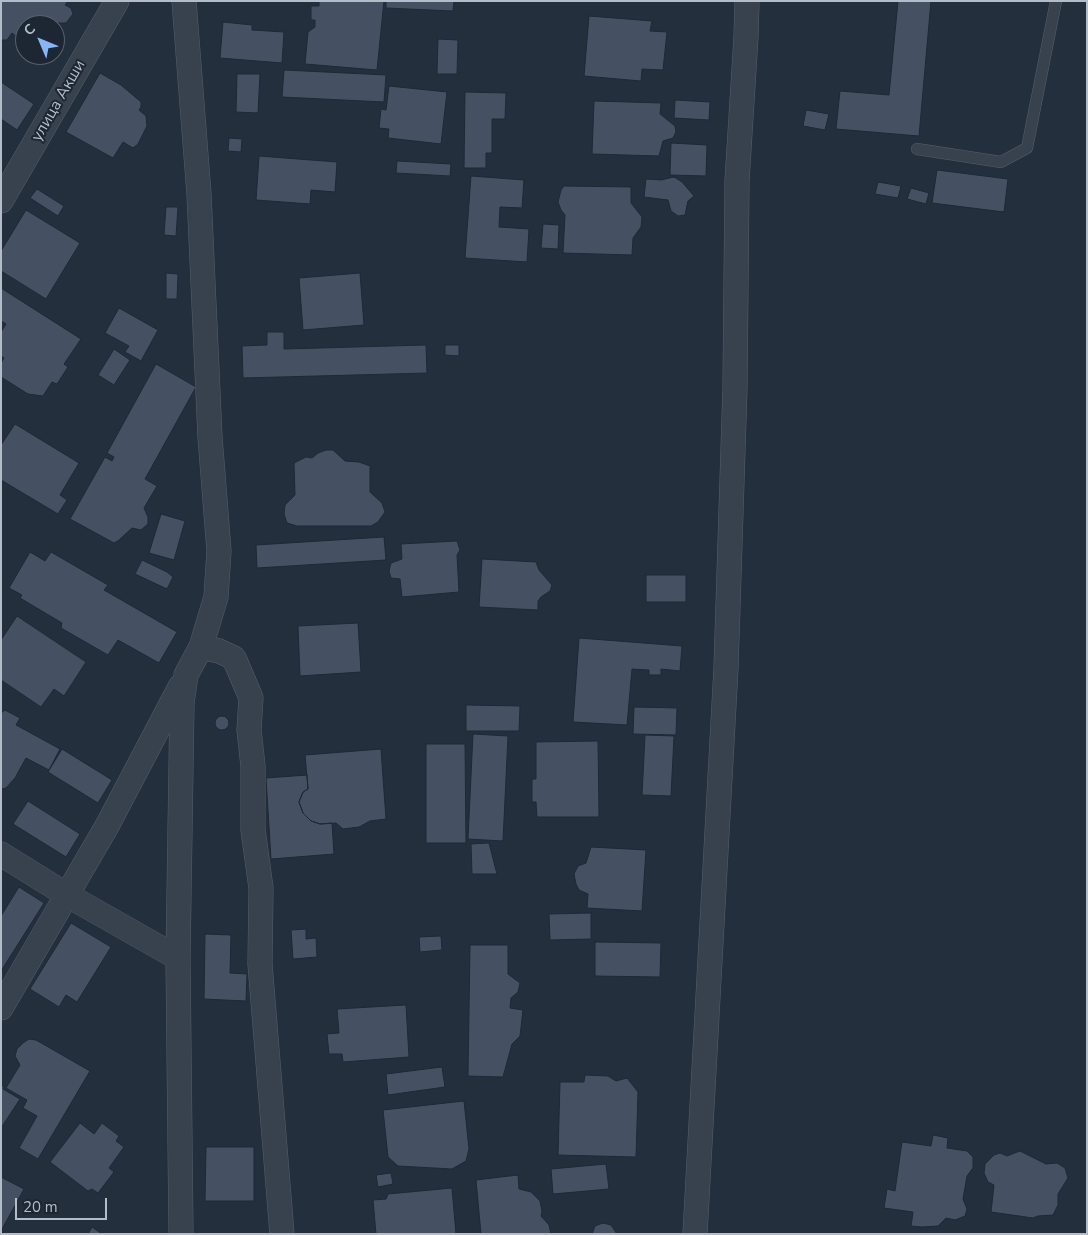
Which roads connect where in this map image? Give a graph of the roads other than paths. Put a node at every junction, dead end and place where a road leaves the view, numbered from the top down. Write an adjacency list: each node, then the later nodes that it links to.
1 (117, 1): 6 (street, улица Акши)
2 (184, 1): 7 (street)
3 (746, 1): 15 (street)
4 (1056, 1): 5 (lane)
5 (917, 149)
6 (1, 201)
7 (201, 647): 8 (street); 14 (street)
8 (186, 675): 10 (street); 11 (street)
9 (1, 854): 10 (street)
10 (67, 895): 11 (street); 12 (street)
11 (178, 958): 13 (street)
12 (1, 1008)
13 (181, 1234)
14 (282, 1234)
15 (695, 1234)

